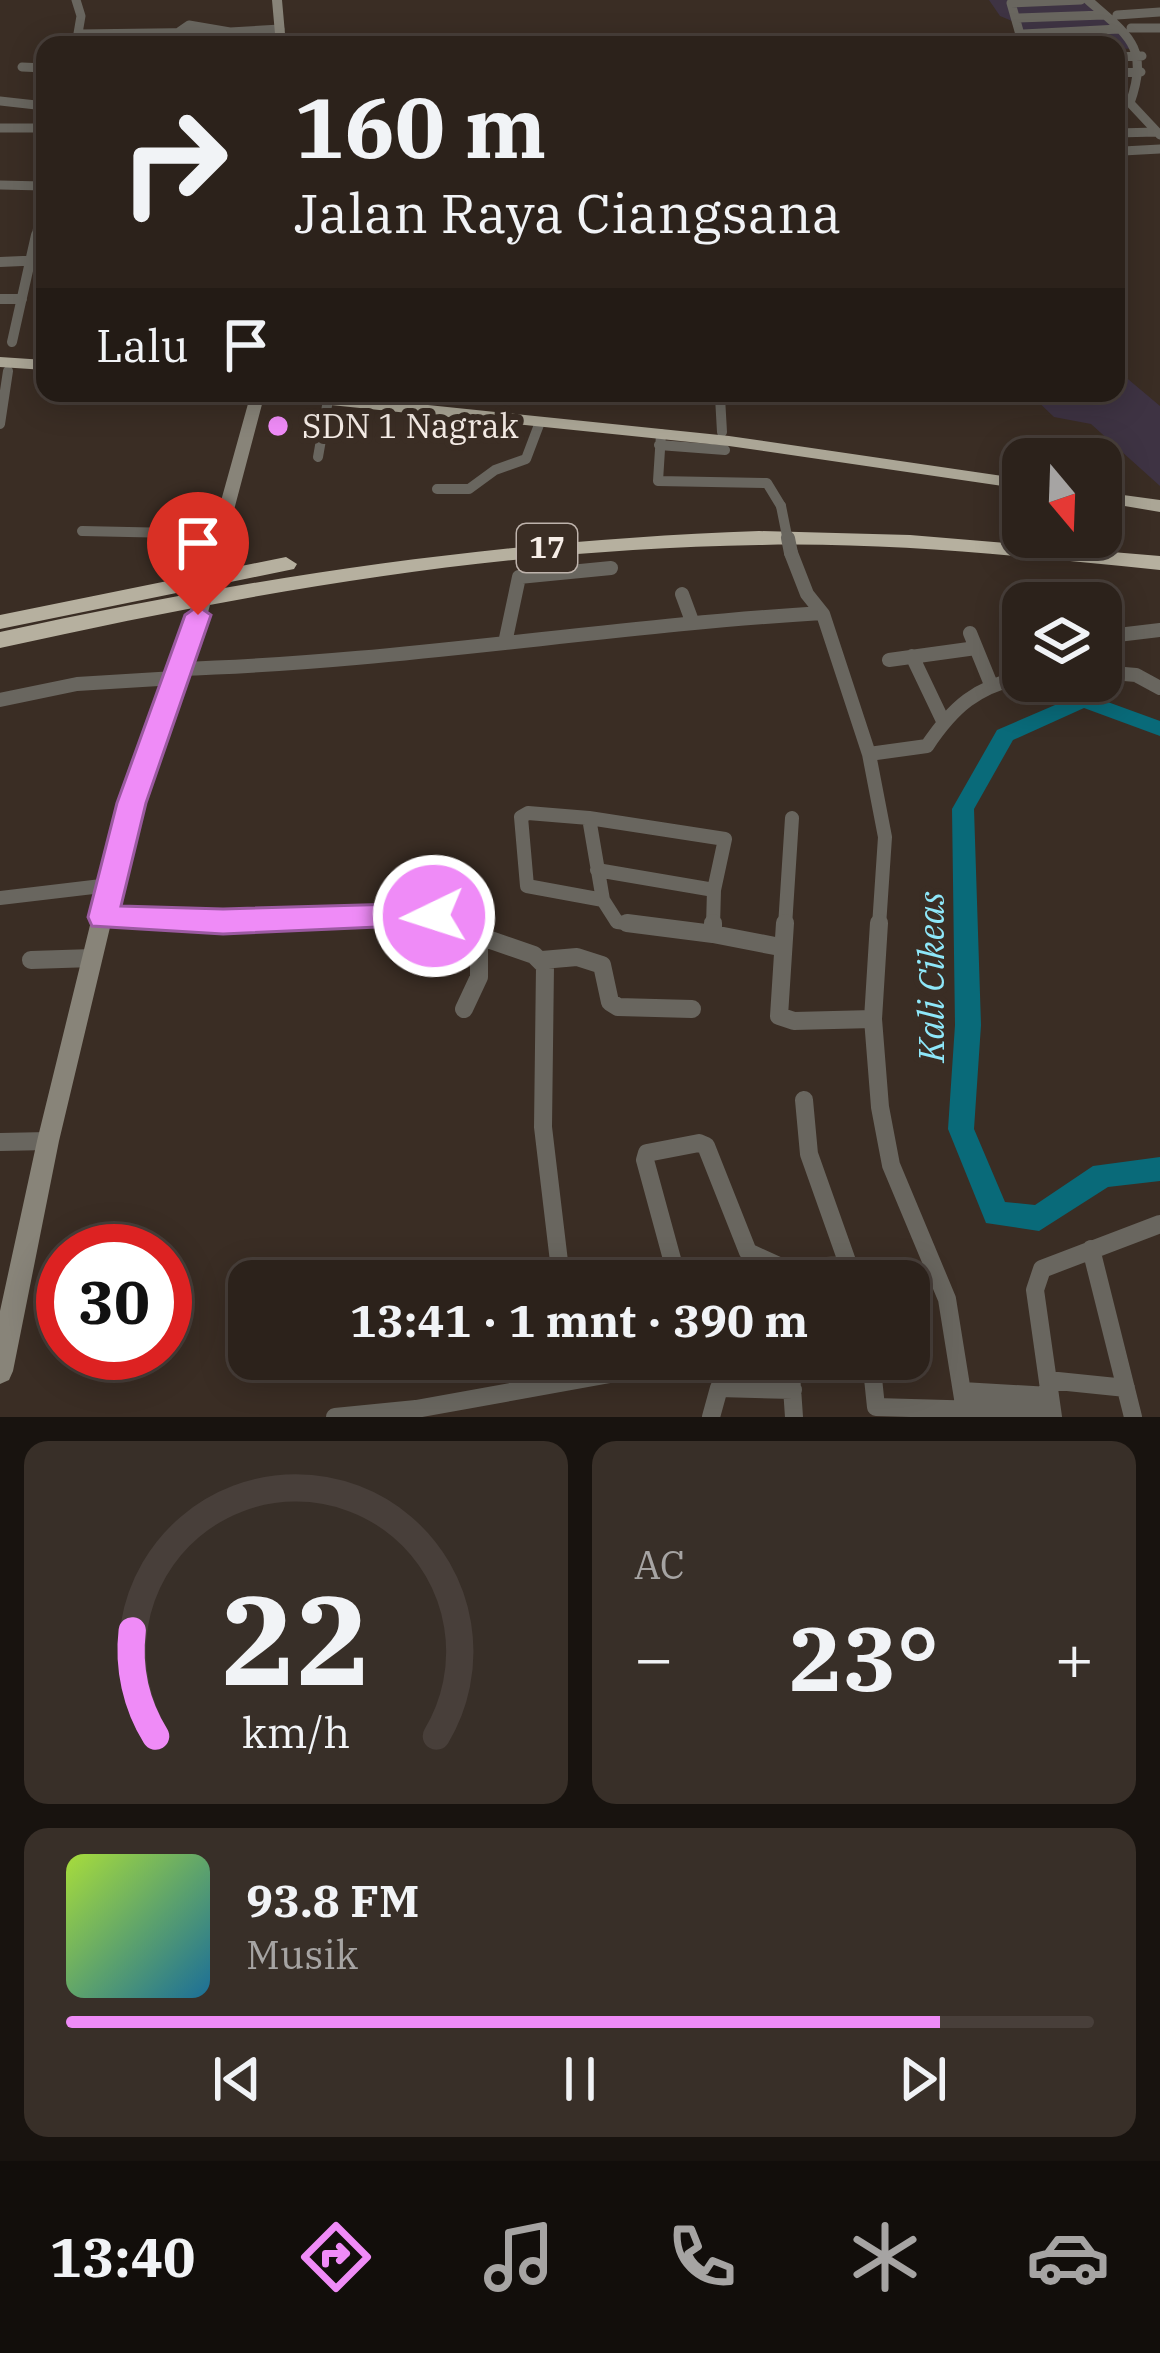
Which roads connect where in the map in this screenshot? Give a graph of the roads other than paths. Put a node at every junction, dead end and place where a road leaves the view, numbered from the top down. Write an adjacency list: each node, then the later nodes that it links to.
1 (76, 0): 17 (street)
2 (278, 0): 14 (main road)
3 (1084, 0): 4 (street); 8 (street)
4 (1010, 2): 9 (street)
5 (1159, 6): 7 (street)
6 (197, 12): 10 (street)
7 (1117, 14)
8 (1104, 15): 9 (street); 11 (street)
9 (1018, 18): 20 (street)
10 (190, 25): 15 (street); 16 (street)
11 (1119, 28): 21 (street); 22 (street)
12 (1131, 28): 13 (street)
13 (1160, 28)
14 (280, 29): 15 (street); 19 (main road)
15 (230, 32): 16 (street)
16 (175, 35): 18 (street)
17 (78, 36)
18 (150, 36)
19 (280, 36)
20 (1021, 36)
21 (1054, 36)
22 (1136, 45): 23 (street); 24 (street)
23 (1125, 46)
24 (1142, 56): 25 (street); 28 (street)
25 (1125, 57)
26 (22, 67): 27 (street)
27 (36, 68)
28 (1141, 72): 29 (street); 31 (street)
29 (1125, 73)
30 (1125, 86): 31 (street)
31 (1138, 86): 34 (street)
32 (0, 101): 35 (street)
33 (1125, 103): 34 (street)
34 (1130, 103): 36 (street)
35 (36, 105)
36 (1140, 117): 37 (street); 41 (street)
37 (1125, 118)
38 (0, 128): 39 (street)
39 (36, 128)
40 (1125, 133): 41 (street)
41 (1158, 134)
42 (1160, 148): 43 (street)
43 (1125, 151)
44 (36, 183): 45 (street)
45 (0, 185)
46 (36, 260): 47 (street)
47 (0, 262)
48 (36, 267): 50 (street)
49 (0, 298): 50 (street)
50 (22, 299): 51 (street)
51 (12, 342)
52 (3, 368): 53 (highway); 61 (street)
53 (36, 370)
54 (257, 402): 75 (main road)
55 (328, 402): 64 (street)
56 (347, 402): 60 (highway)
57 (434, 402): 59 (highway)
58 (721, 402): 63 (street)
59 (585, 421): 60 (highway); 62 (highway); 63 (highway)
60 (540, 422): 69 (street)
61 (0, 424)
62 (660, 439): 63 (highway); 66 (street)
63 (725, 441): 65 (highway); 66 (street); 67 (highway)
64 (318, 458)
65 (1002, 472)
66 (726, 481): 83 (street, bridge)
67 (1002, 481)
68 (1122, 488): 70 (highway)
69 (437, 489)
70 (1160, 493)
71 (1122, 500): 72 (highway)
72 (1160, 506)
73 (82, 531): 75 (street)
74 (1002, 533): 85 (highway, 17)
75 (218, 539): 95 (main road, bridge)
76 (1002, 545): 89 (highway, 17)
77 (1160, 548): 78 (highway, 17)
78 (1122, 549)
79 (1122, 555): 80 (highway, 17)
80 (1160, 563)
81 (611, 568): 90 (street)
82 (682, 594): 84 (street)
83 (822, 613): 84 (street); 103 (street)
84 (692, 621): 90 (street)
85 (0, 622)
86 (1157, 630): 88 (street)
87 (970, 633): 91 (street)
88 (1122, 634)
89 (0, 640)
90 (505, 643): 95 (street)
91 (976, 648): 92 (street); 99 (street)
92 (912, 656): 93 (street); 102 (street)
93 (889, 660)
94 (1160, 673): 97 (street)
95 (176, 674): 101 (street); 107 (main road)
96 (1122, 674): 97 (street)
97 (1136, 675): 100 (street)
98 (1002, 680): 99 (street)
99 (990, 682): 102 (street)
100 (1160, 688)
101 (0, 700)
102 (944, 721): 103 (street)
103 (868, 754): 120 (street)
104 (589, 818): 106 (street); 108 (street); 110 (street)
105 (792, 818): 114 (street)
106 (597, 870): 108 (street); 110 (street)
107 (110, 885): 109 (street); 111 (main road)
108 (714, 890): 112 (street)
109 (0, 898)
110 (603, 900): 112 (street)
111 (103, 917): 113 (street); 115 (main road)
112 (713, 934): 114 (street)
113 (482, 938): 117 (street); 118 (street)
114 (780, 946): 120 (street)
115 (93, 958): 116 (street); 122 (main road)
116 (31, 960)
117 (542, 960): 119 (street); 126 (street)
118 (464, 1009)
119 (692, 1009)
120 (873, 1019): 139 (street)
121 (804, 1100): 129 (street)
122 (48, 1141): 123 (street); 130 (main road)
123 (0, 1142)
124 (1160, 1224): 125 (street)
125 (1091, 1249): 136 (street); 138 (street)
126 (559, 1260)
127 (672, 1260): 128 (street)
128 (760, 1260)
129 (846, 1260)
130 (24, 1262): 131 (street); 132 (main road)
131 (0, 1263)
132 (0, 1372)
133 (577, 1380): 141 (street)
134 (792, 1380): 137 (street)
135 (873, 1380): 140 (street)
136 (1126, 1388): 138 (street); 144 (street)
137 (793, 1390): 142 (street); 143 (street)
138 (1051, 1401): 139 (street)
139 (964, 1405): 140 (street)
140 (876, 1412)
141 (335, 1417)
142 (711, 1417)
143 (794, 1417)
144 (1133, 1417)

